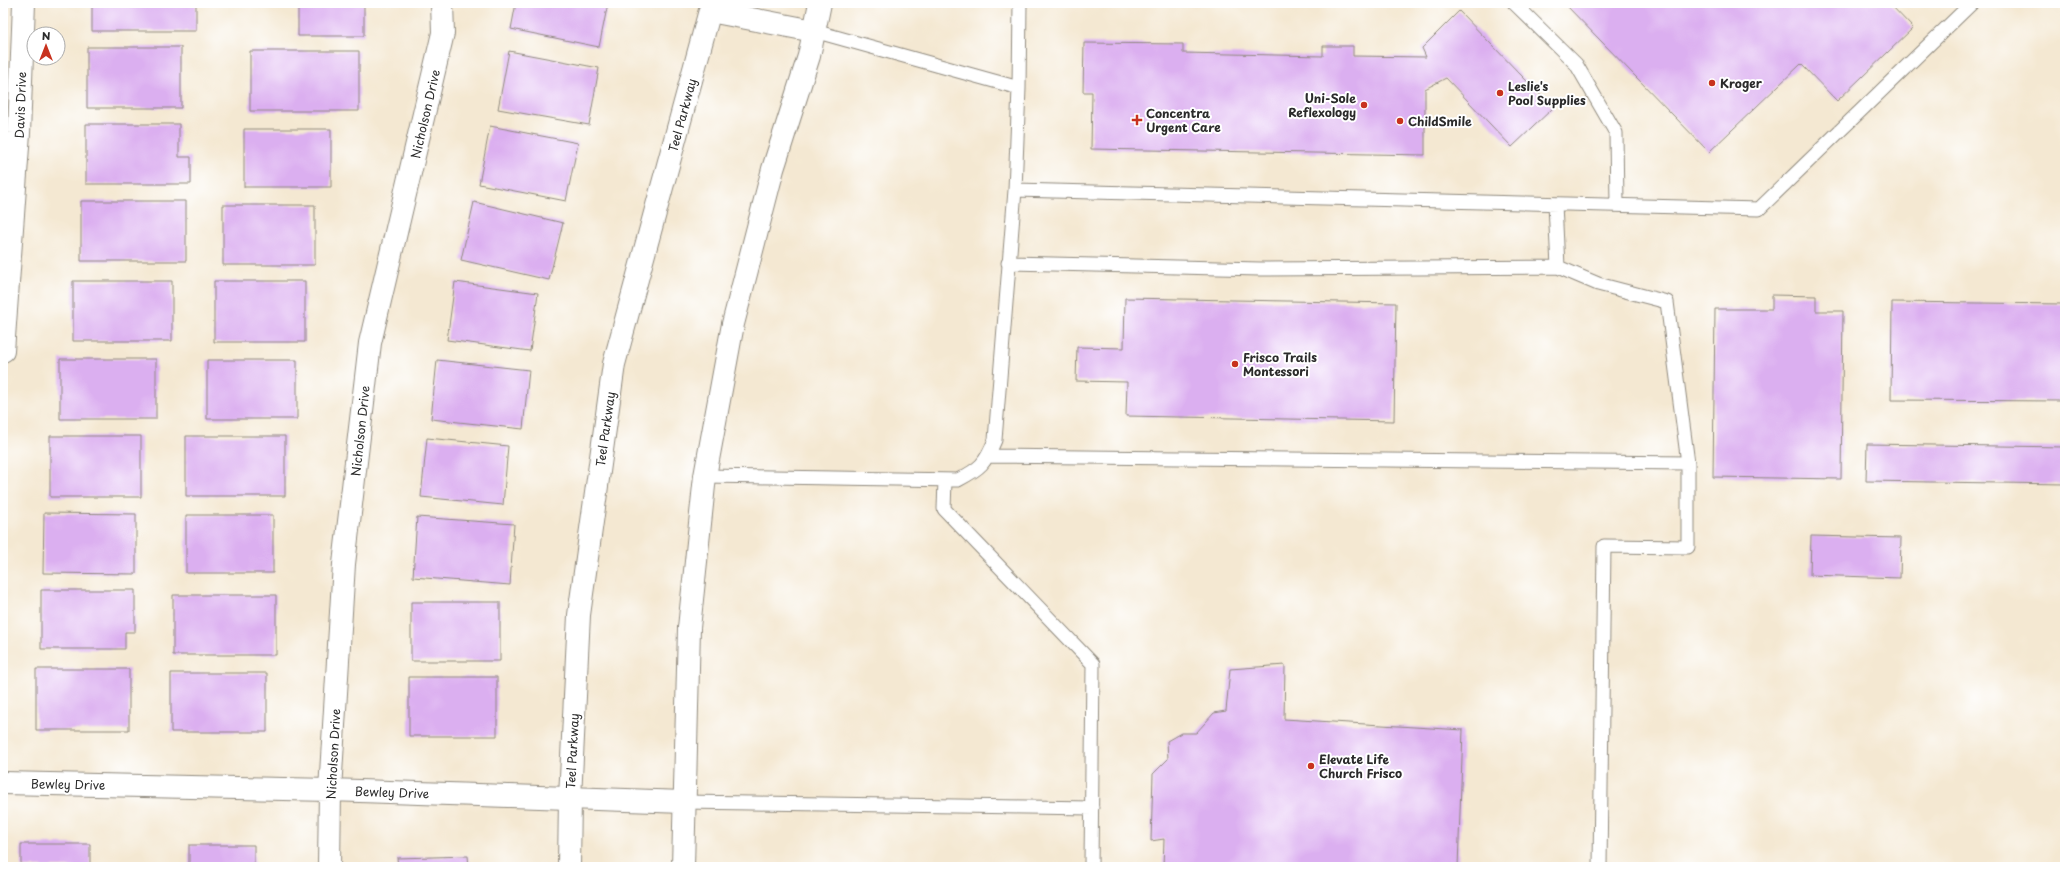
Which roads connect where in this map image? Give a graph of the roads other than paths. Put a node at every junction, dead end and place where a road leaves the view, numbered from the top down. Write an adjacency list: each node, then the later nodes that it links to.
1 (24, 3): 15 (street, Davis Drive)
2 (442, 3): 21 (street, Nicholson Drive)
3 (820, 3): 8 (street)
4 (1020, 3): 9 (lane)
5 (1514, 3): 12 (lane)
6 (1972, 3): 12 (lane)
7 (711, 7): 8 (street); 22 (street, Teel Parkway)
8 (814, 31): 9 (lane); 18 (street)
9 (1019, 88): 10 (lane)
10 (1015, 190): 11 (lane); 13 (lane)
11 (1555, 204): 12 (lane); 14 (lane)
12 (1616, 205)
13 (1008, 263): 14 (lane); 16 (lane)
14 (1558, 268): 17 (lane)
15 (3, 351)
16 (988, 456): 17 (lane); 19 (lane)
17 (1688, 463): 29 (lane)
18 (705, 476): 19 (lane); 23 (street)
19 (945, 480): 24 (lane)
20 (3, 783): 21 (street, Bewley Drive)
21 (330, 790): 22 (street, Bewley Drive); 25 (street, Nicholson Drive)
22 (570, 798): 23 (street, Bewley Drive); 26 (street, Teel Parkway)
23 (684, 802): 24 (lane); 27 (street)
24 (1092, 808): 28 (lane)
25 (329, 867)
26 (569, 867)
27 (683, 867)
28 (1091, 867)
29 (1600, 867)

